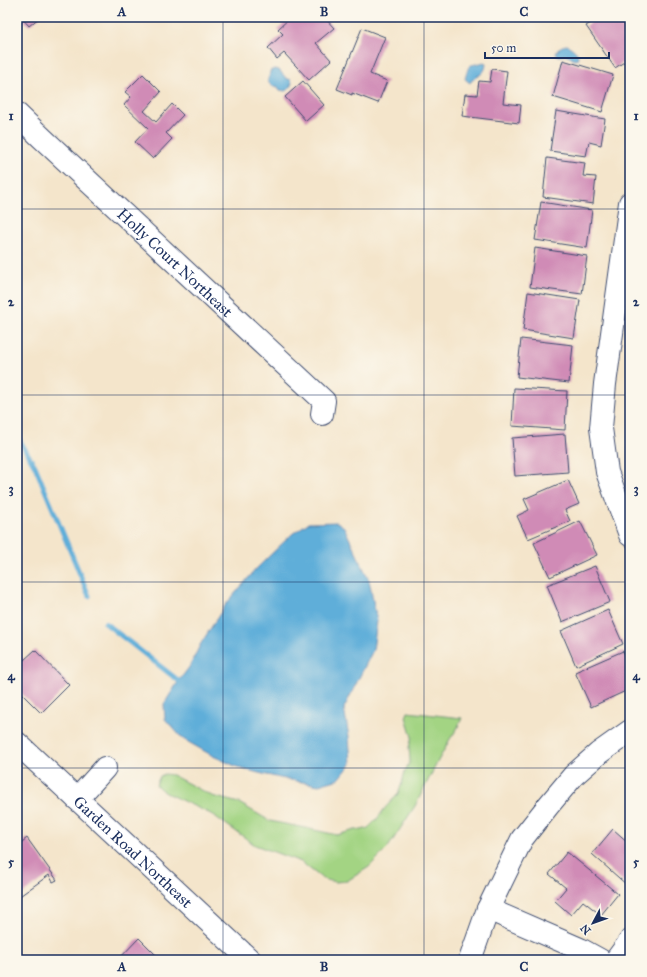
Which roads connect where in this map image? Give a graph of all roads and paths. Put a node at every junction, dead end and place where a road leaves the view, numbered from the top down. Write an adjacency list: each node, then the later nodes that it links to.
1 (17, 114): 3 (street, Holly Court Northeast)
2 (630, 203): 4 (street)
3 (322, 414)
4 (630, 535)
5 (630, 731): 9 (street)
6 (17, 743): 8 (street, Garden Road Northeast)
7 (105, 768): 8 (street)
8 (77, 799): 11 (street, Garden Road Northeast)
9 (488, 909): 12 (street); 13 (street)
10 (630, 941): 14 (street)
11 (250, 960)
12 (470, 960)
13 (600, 960)
14 (616, 960)

